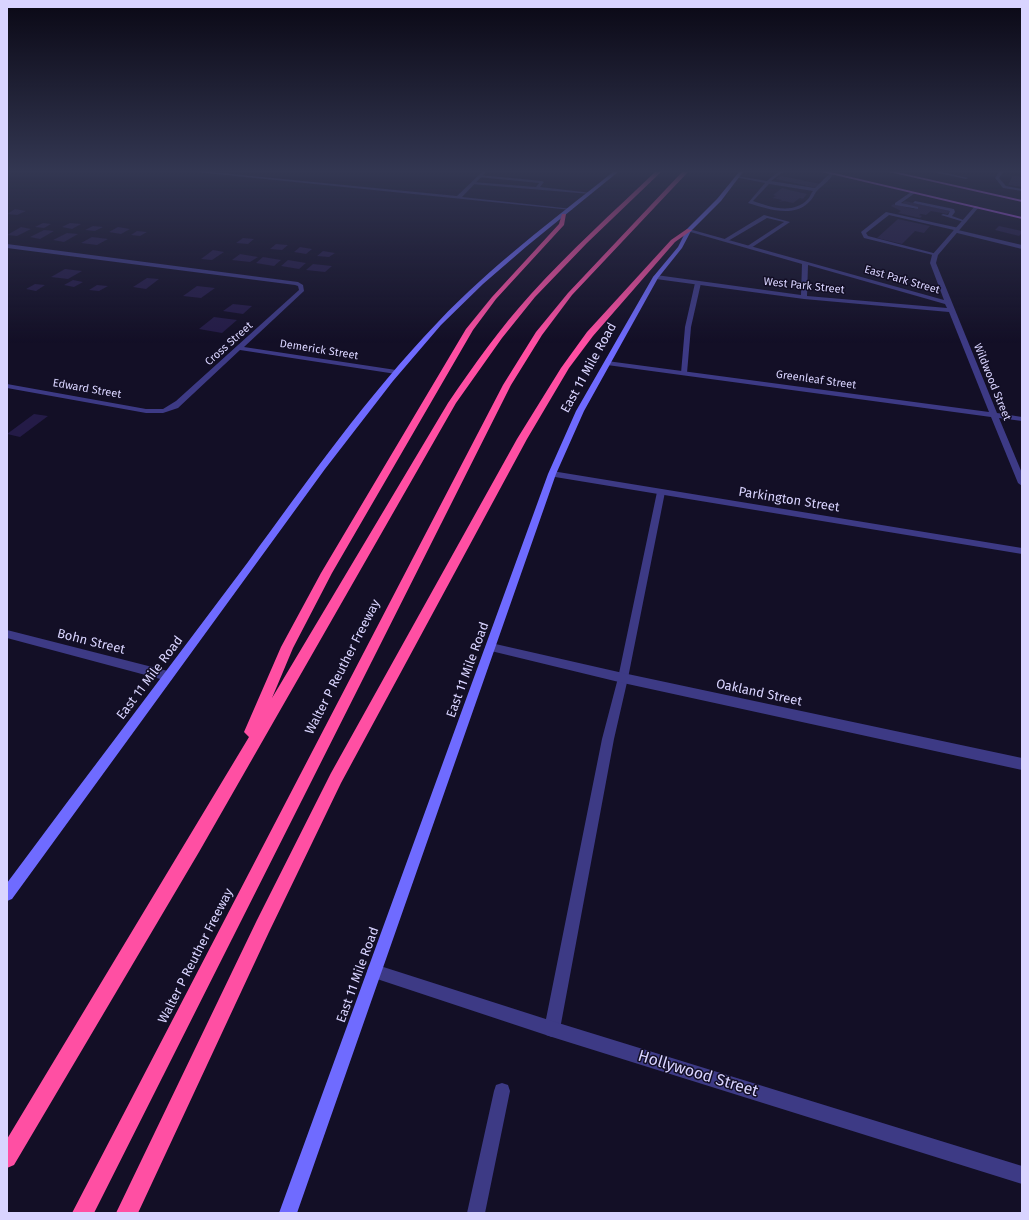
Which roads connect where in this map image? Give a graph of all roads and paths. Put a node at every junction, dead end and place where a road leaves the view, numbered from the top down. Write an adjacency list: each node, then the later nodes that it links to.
1 (547, 229): 24 (main road, East 11 Mile Road)
2 (557, 229): 39 (highway)
3 (600, 229): 39 (highway)
4 (631, 229): 46 (highway, Walter P Reuther Freeway)
5 (744, 229): 11 (street)
6 (777, 229): 13 (street)
7 (868, 229): 15 (street)
8 (952, 229): 10 (street)
9 (689, 230): 11 (street, East Park Street); 17 (main road, East 11 Mile Road); 47 (highway)
10 (956, 230): 14 (street); 15 (street)
11 (726, 240): 13 (street, East Park Street)
12 (7, 246): 22 (street, Cross Street)
13 (749, 247): 16 (street, East Park Street)
14 (1022, 247)
15 (935, 255): 20 (street)
16 (805, 262): 19 (street); 20 (street, East Park Street)
17 (656, 278): 18 (street, West Park Street); 23 (main road, East 11 Mile Road)
18 (698, 283): 19 (street, West Park Street); 25 (street)
19 (804, 297): 21 (street, West Park Street)
20 (948, 303): 21 (street, Wildwood Street)
21 (951, 310): 28 (street, Wildwood Street)
22 (240, 348): 24 (street, Demerick Street); 27 (street, Cross Street)
23 (608, 363): 25 (street, Greenleaf Street); 30 (main road, East 11 Mile Road)
24 (396, 372): 36 (main road, East 11 Mile Road)
25 (684, 373): 28 (street, Greenleaf Street)
26 (7, 386): 27 (street, Edward Street)
27 (164, 412)
28 (994, 416): 29 (street, Greenleaf Street); 31 (street, Wildwood Street)
29 (1022, 419)
30 (552, 474): 32 (street, Parkington Street); 35 (main road, East 11 Mile Road)
31 (1022, 483)
32 (660, 492): 33 (street, Parkington Street); 37 (street)
33 (1022, 551)
34 (7, 634): 36 (street, Bohn Street)
35 (491, 647): 37 (street, Oakland Street); 41 (main road, East 11 Mile Road)
36 (168, 676): 40 (main road, East 11 Mile Road)
37 (623, 678): 38 (street, Oakland Street); 42 (street)
38 (1022, 764)
39 (233, 776): 44 (highway)
40 (7, 894)
41 (374, 971): 42 (street, Hollywood Street); 48 (main road, East 11 Mile Road)
42 (552, 1029): 45 (street, Hollywood Street)
43 (502, 1091): 49 (street)
44 (7, 1158)
45 (1022, 1175)
46 (83, 1213)
47 (127, 1213)
48 (288, 1213)
49 (476, 1213)

